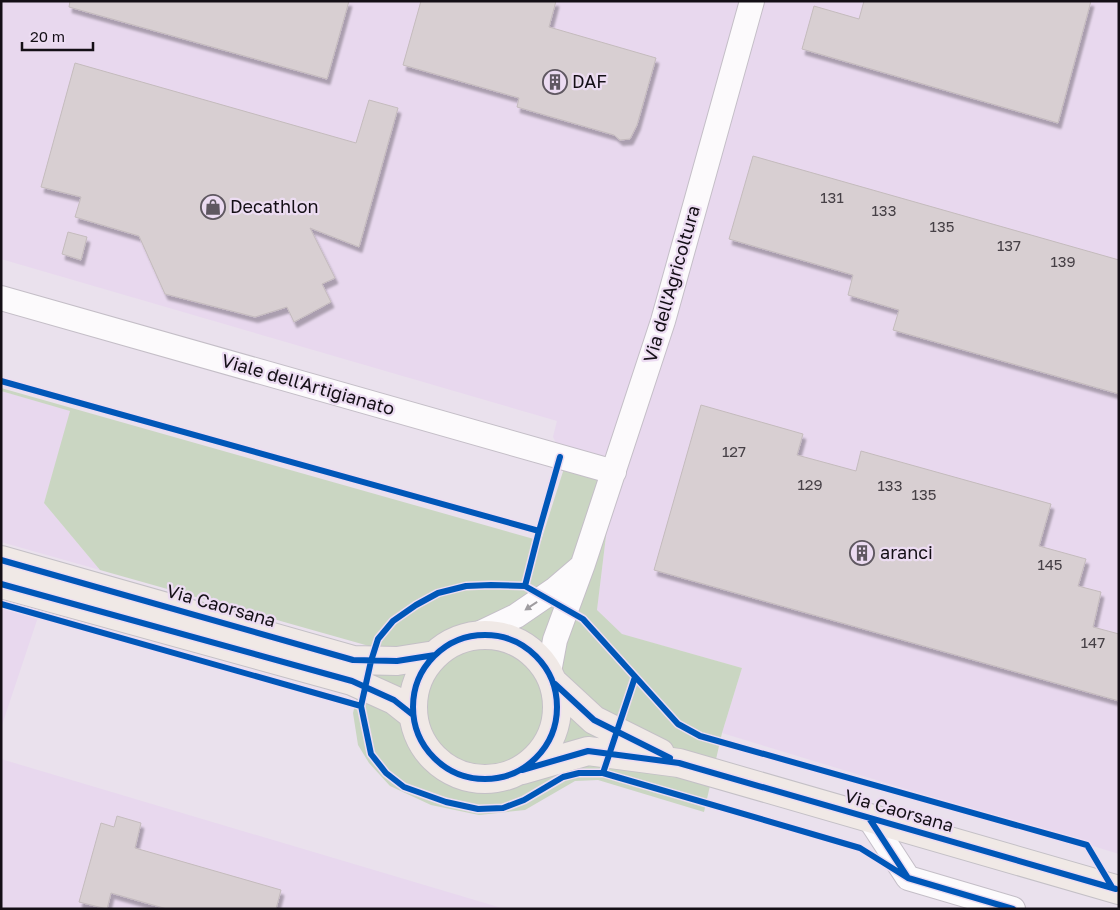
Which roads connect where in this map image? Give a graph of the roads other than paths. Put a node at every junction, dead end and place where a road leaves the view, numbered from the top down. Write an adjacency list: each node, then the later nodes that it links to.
1 (752, 1): 3 (street, Via dell'Agricoltura)
2 (1, 298): 3 (street, Viale dell'Artigianato)
3 (614, 472): 5 (street, Via dell'Agricoltura)
4 (1, 560): 8 (main road, Via Caorsana)
5 (583, 564): 7 (street, Via dell'Agricoltura, one-way to 7); 9 (street, Via dell'Agricoltura)
6 (1, 584): 10 (main road)
7 (474, 636): 8 (main road); 9 (main road)
8 (435, 655): 10 (main road)
9 (552, 678): 11 (main road); 12 (main road)
10 (413, 715): 12 (main road)
11 (679, 763): 12 (main road); 13 (main road, Via Caorsana)
12 (522, 770)
13 (870, 818): 14 (main road, Via Caorsana); 15 (street)
14 (1116, 889)
15 (1013, 909)

